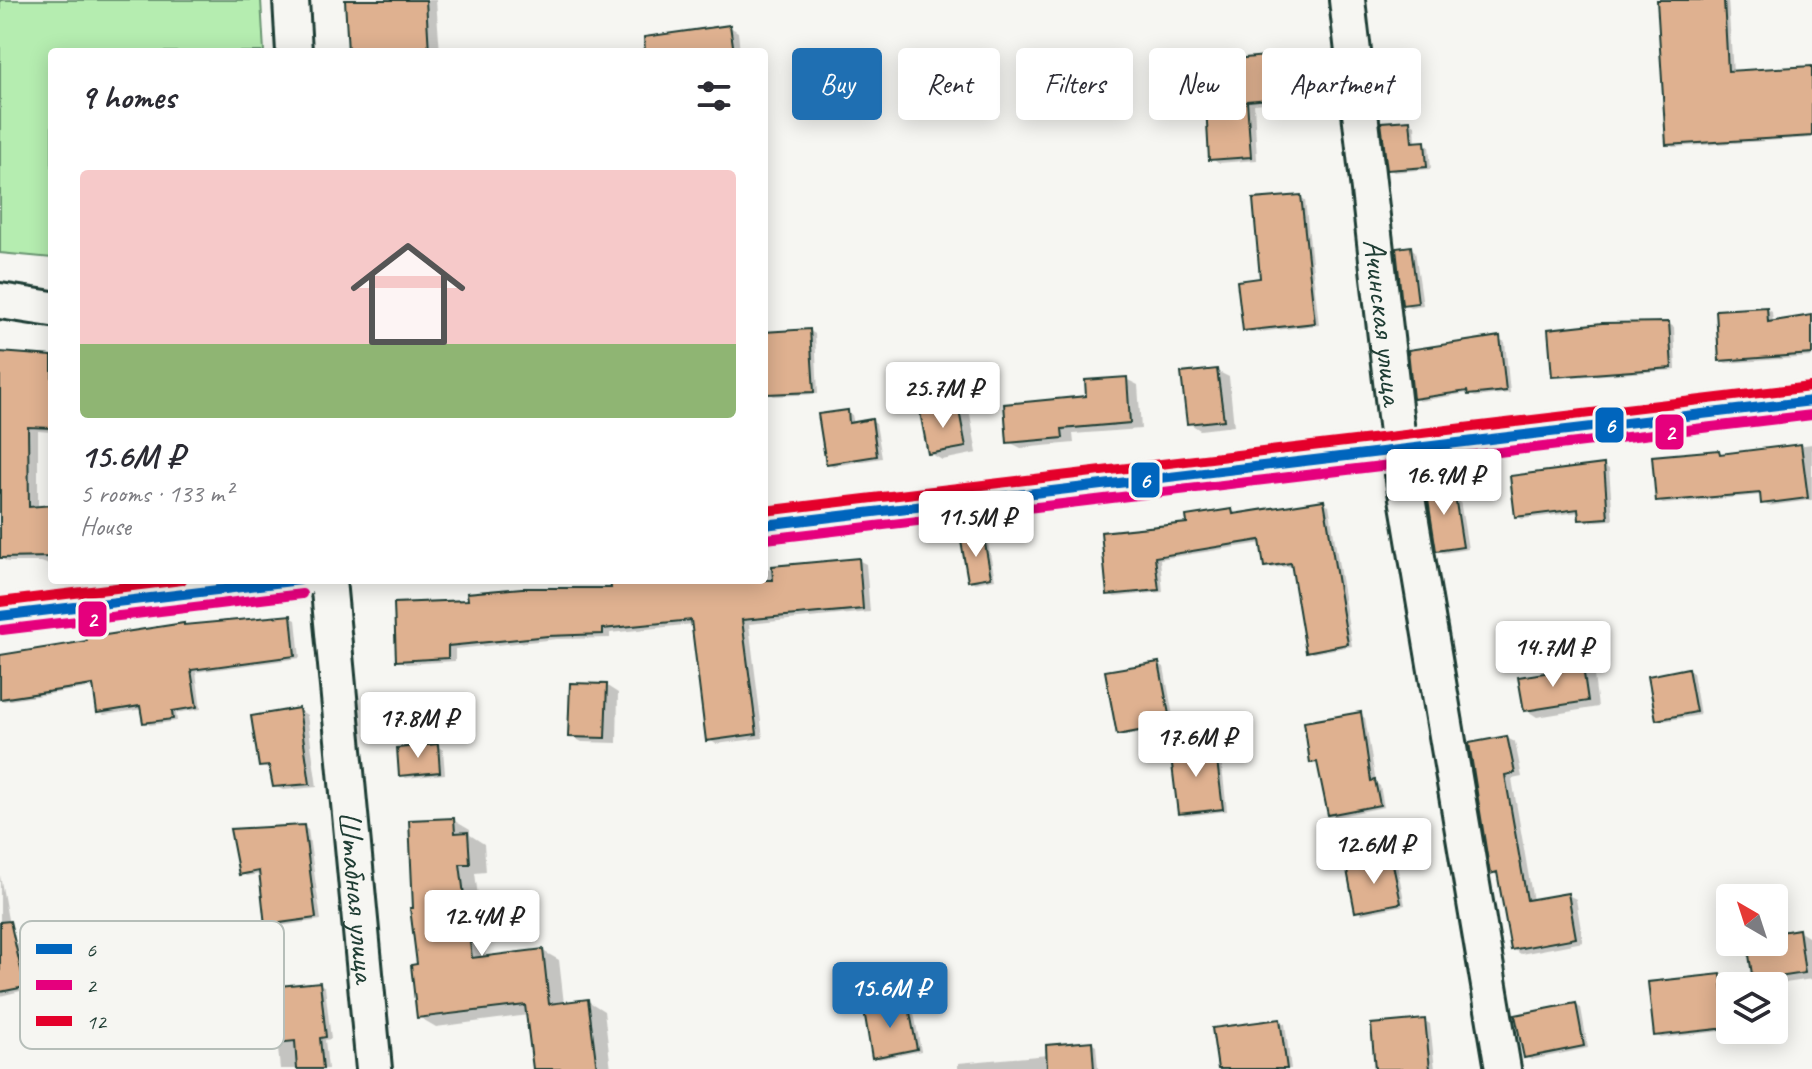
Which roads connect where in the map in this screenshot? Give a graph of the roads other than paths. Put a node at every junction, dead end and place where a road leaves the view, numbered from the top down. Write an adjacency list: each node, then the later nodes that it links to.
1 (291, 0): 3 (street)
2 (1347, 0): 7 (street, Ачинская улица)
3 (294, 48)
4 (0, 301): 5 (street)
5 (48, 308)
6 (1812, 401): 7 (street)
7 (1399, 450): 8 (street); 13 (street, Ачинская улица)
8 (768, 525)
9 (267, 584): 11 (street)
10 (328, 584): 12 (street, Штабная улица)
11 (0, 616)
12 (374, 1069)
13 (1503, 1069)

